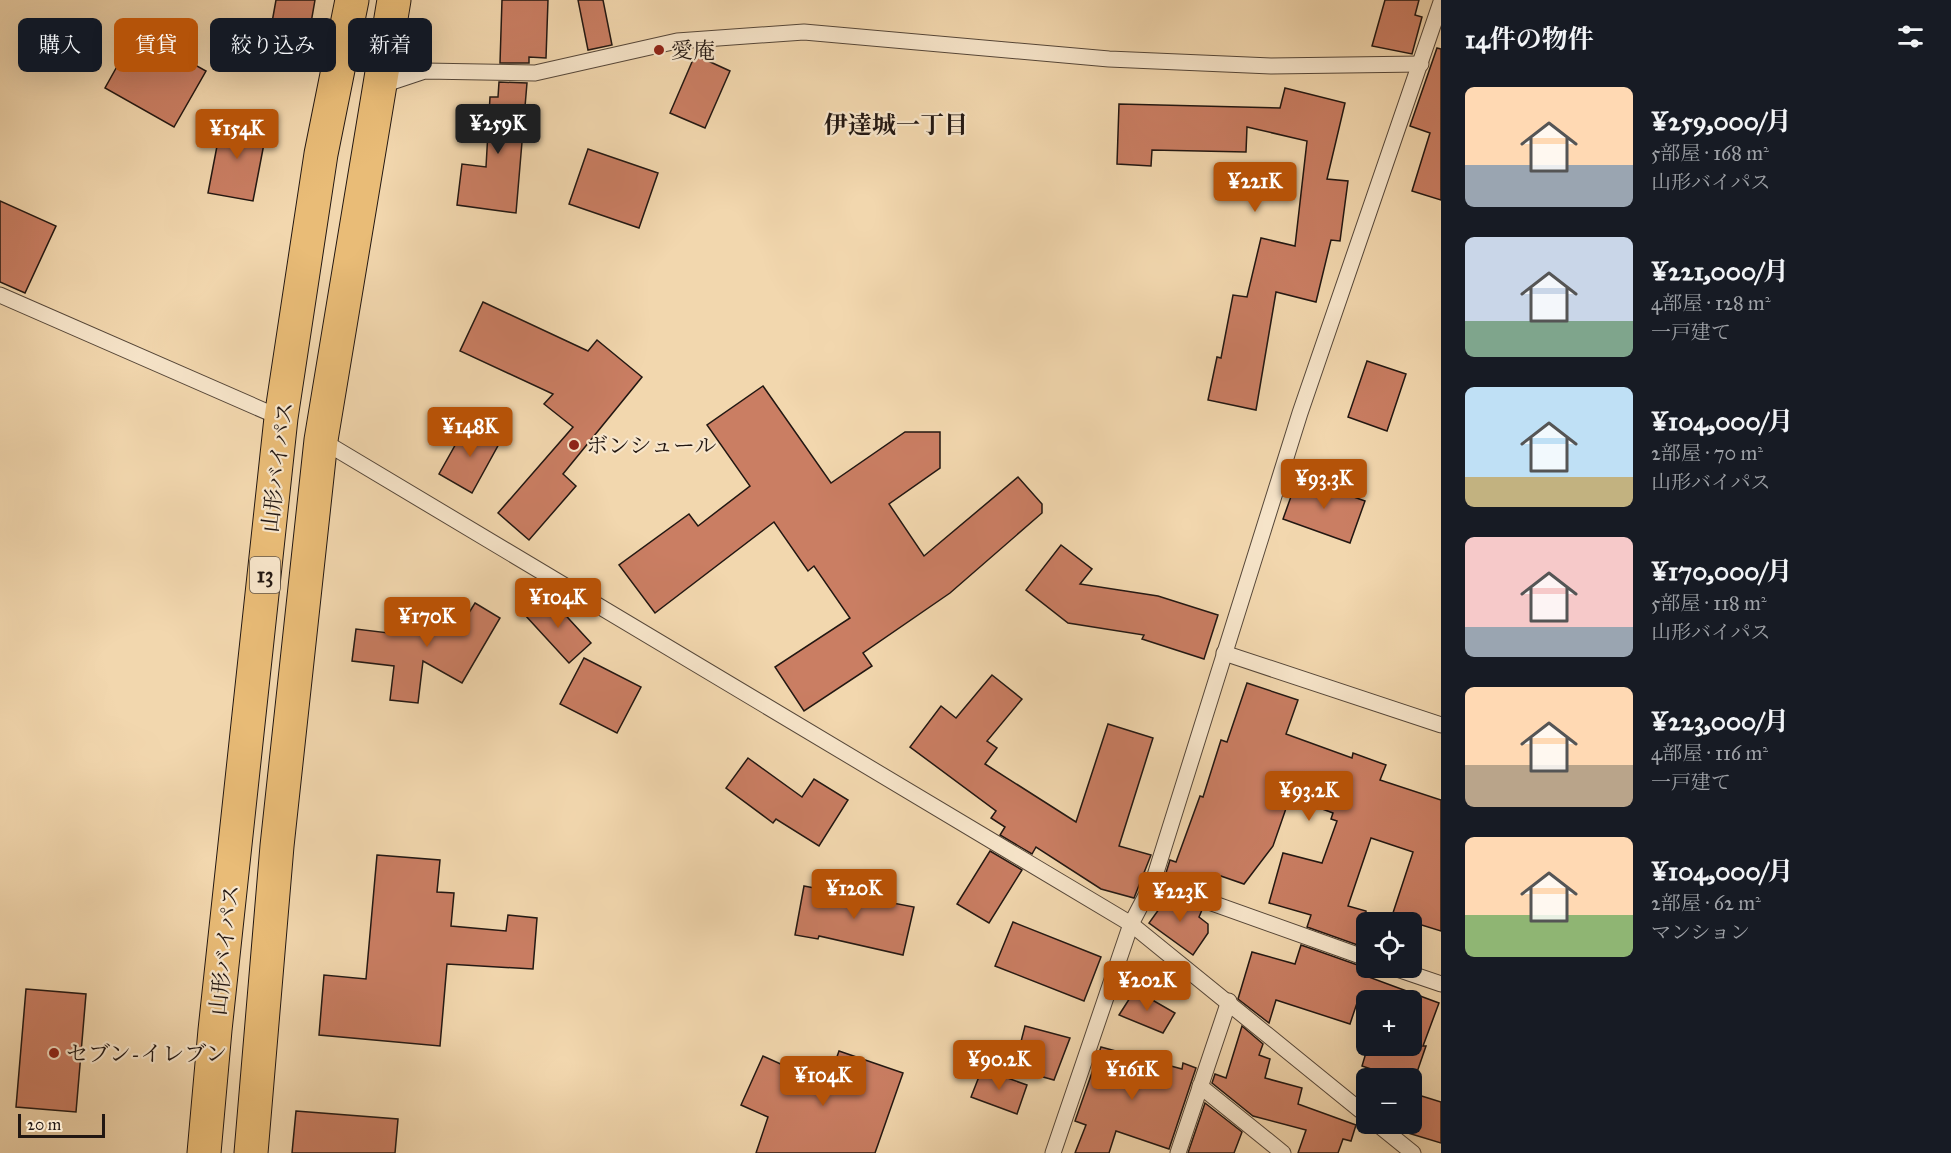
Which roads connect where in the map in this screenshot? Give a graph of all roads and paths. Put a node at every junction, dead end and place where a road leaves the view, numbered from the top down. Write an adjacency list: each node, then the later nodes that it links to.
1 (352, 0): 7 (highway, 山形バイパス / 13)
2 (394, 0): 5 (highway, 山形バイパス / 13)
3 (1441, 2): 4 (lane)
4 (1420, 64): 5 (lane); 9 (lane)
5 (380, 87): 8 (highway, 山形バイパス / 13)
6 (0, 295): 7 (lane)
7 (281, 418): 20 (highway, 山形バイパス / 13)
8 (321, 440): 12 (lane); 21 (highway, 山形バイパス / 13)
9 (1224, 653): 10 (lane); 11 (lane)
10 (1441, 725)
11 (1153, 882): 12 (lane); 13 (lane)
12 (1131, 924): 16 (lane); 22 (lane)
13 (1356, 954)
14 (1422, 978): 15 (lane)
15 (1441, 984)
16 (1229, 1001): 17 (lane); 18 (lane)
17 (1200, 1086): 23 (lane); 24 (lane)
18 (1356, 1107)
19 (1389, 1134): 25 (lane)
20 (204, 1153)
21 (251, 1153)
22 (1053, 1153)
23 (1178, 1153)
24 (1283, 1153)
25 (1413, 1153)

